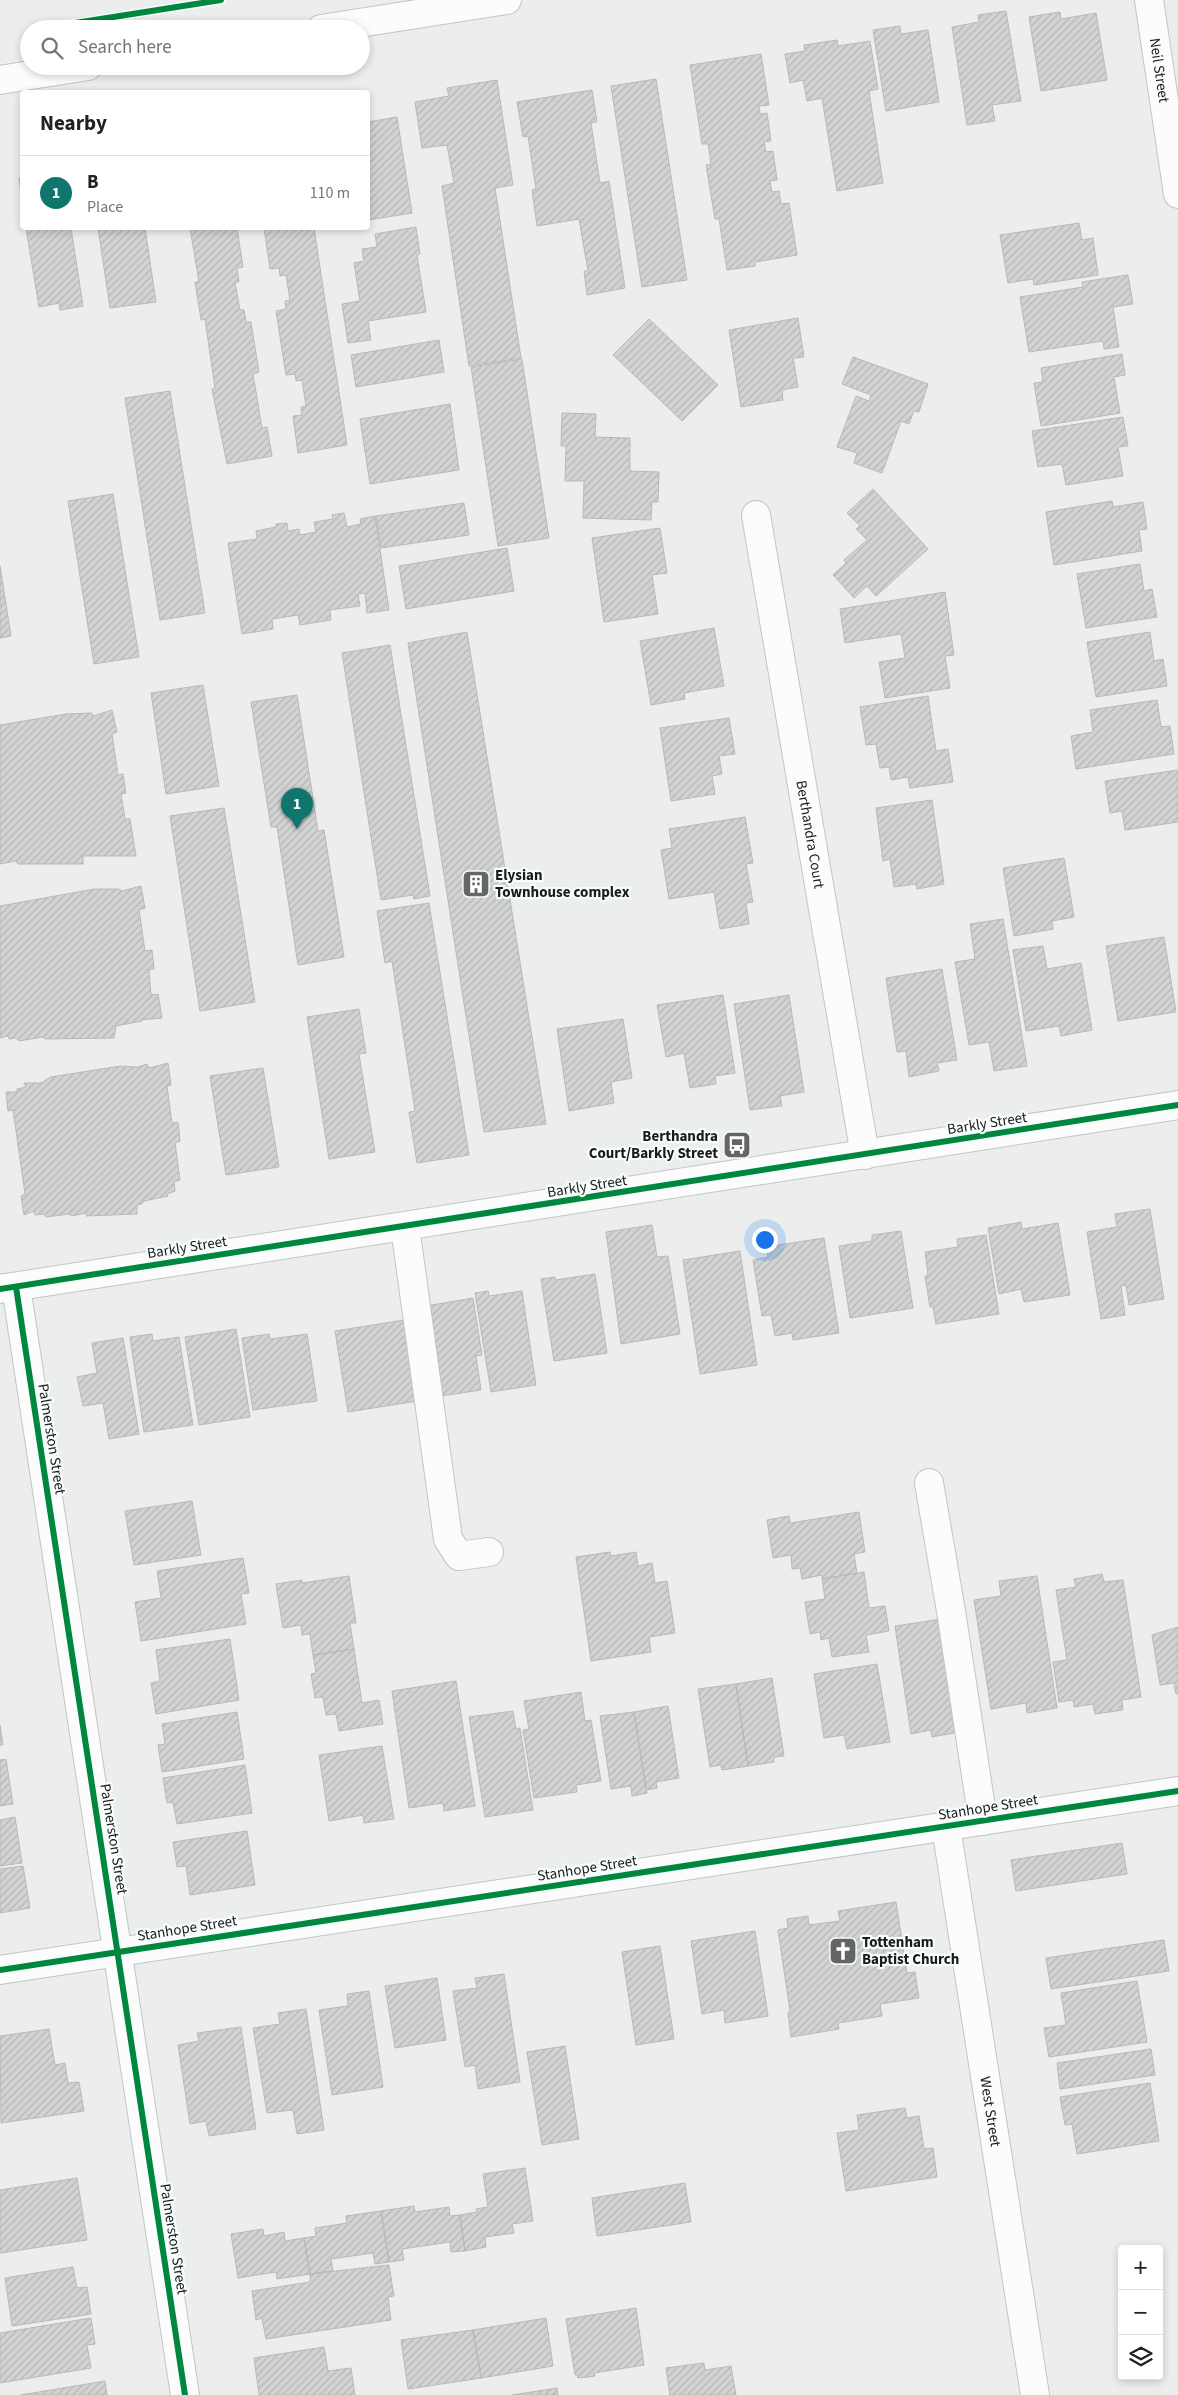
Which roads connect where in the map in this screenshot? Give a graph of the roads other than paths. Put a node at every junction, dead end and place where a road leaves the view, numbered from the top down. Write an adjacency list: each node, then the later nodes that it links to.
1 (507, 0): 3 (street)
2 (1148, 2): 6 (street, Neil Street)
3 (370, 21)
4 (31, 75): 5 (street)
5 (0, 80)
6 (1178, 194)
7 (756, 515): 9 (street, Berthandra Court)
8 (1178, 1105): 9 (street, Barkly Street)
9 (864, 1155): 10 (street, Barkly Street)
10 (405, 1227): 11 (street, Barkly Street); 13 (street)
11 (8, 1288): 17 (street, Palmerston Street)
12 (928, 1483): 15 (street)
13 (489, 1552)
14 (1178, 1791): 15 (street, Stanhope Street)
15 (983, 1820): 16 (street, Stanhope Street)
16 (946, 1827): 17 (street, Stanhope Street); 20 (street, West Street)
17 (118, 1951): 18 (street, Stanhope Street); 19 (street, Palmerston Street)
18 (0, 1970)
19 (185, 2395)
20 (1035, 2395)

